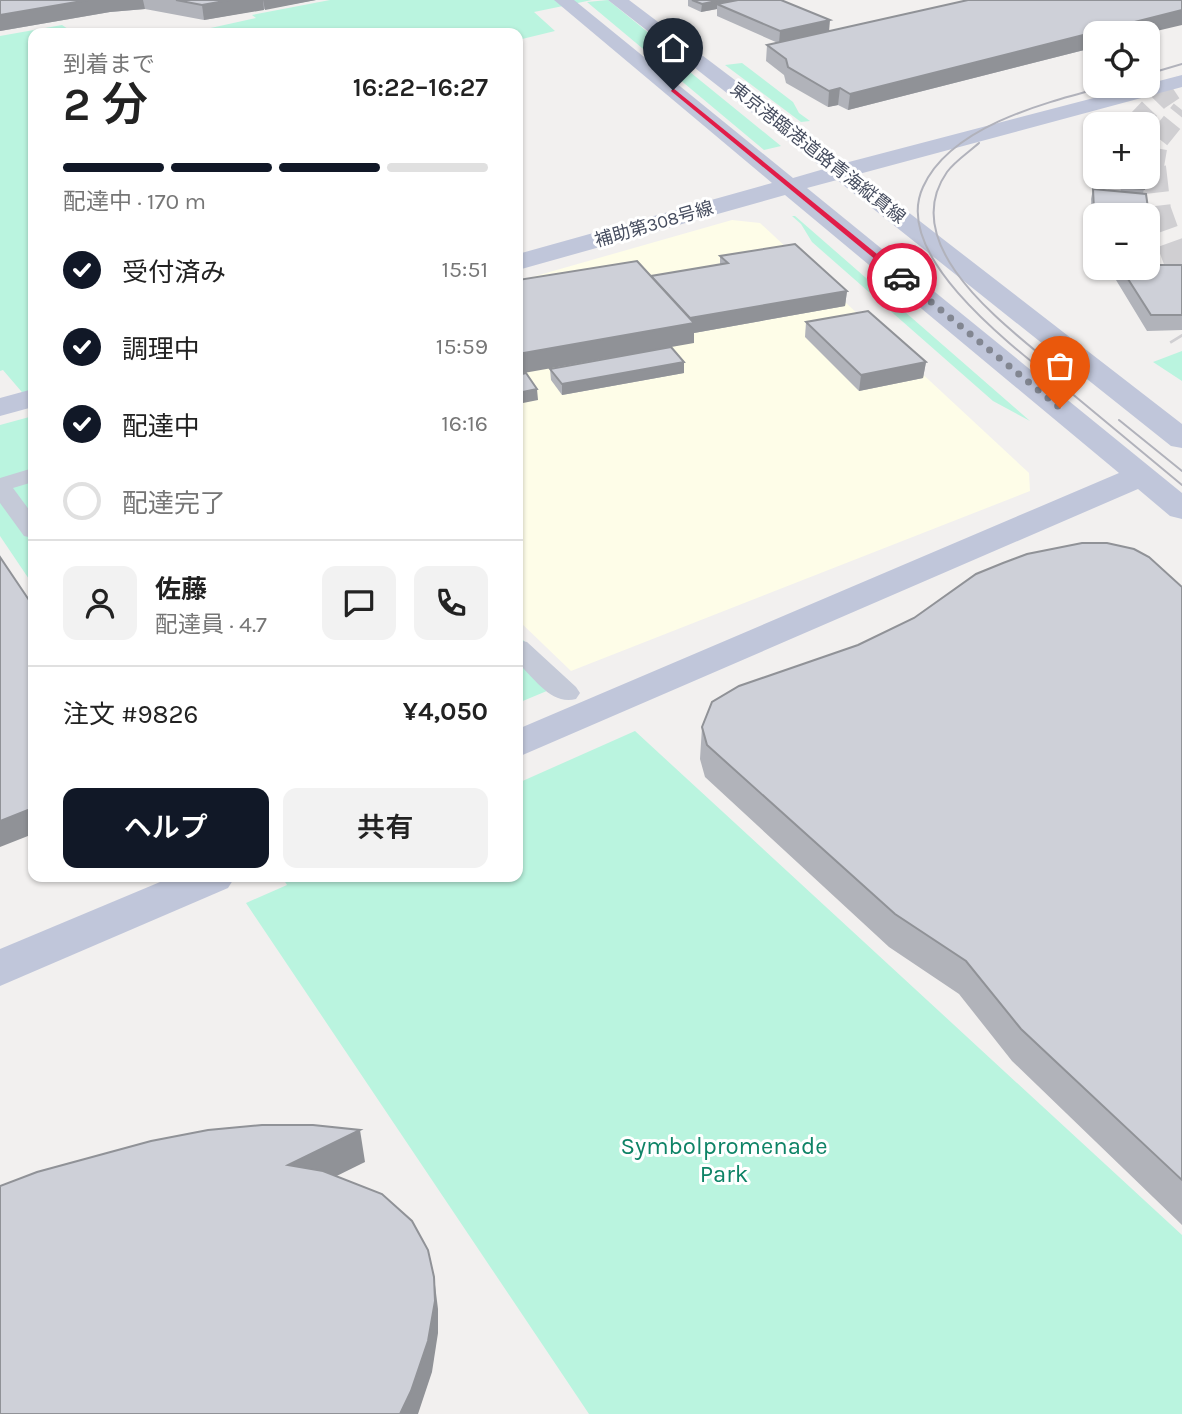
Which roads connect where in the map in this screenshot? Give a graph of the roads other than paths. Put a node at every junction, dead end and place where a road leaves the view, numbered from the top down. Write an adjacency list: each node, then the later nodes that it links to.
1 (563, 0): 6 (street, 東京港臨港道路青海縦貫線)
2 (617, 0): 5 (street, 東京港臨港道路青海縦貫線)
3 (1182, 81): 5 (street)
4 (1083, 87): 5 (street)
5 (835, 166): 6 (street); 13 (street, 東京港臨港道路青海縦貫線)
6 (784, 180): 7 (street, 補助第308号線); 8 (street, 補助第308号線); 14 (street, 東京港臨港道路青海縦貫線)
7 (523, 244)
8 (523, 260)
9 (28, 378): 10 (street)
10 (0, 386)
11 (28, 399): 12 (street)
12 (0, 407)
13 (1182, 439)
14 (1142, 475): 17 (street, 東京港臨港道路青海縦貫線); 21 (street)
15 (28, 477): 16 (street)
16 (0, 486): 18 (street)
17 (1182, 509)
18 (28, 524)
19 (523, 653): 20 (street)
20 (566, 693)
21 (523, 742)
22 (201, 882): 23 (street)
23 (0, 968)

